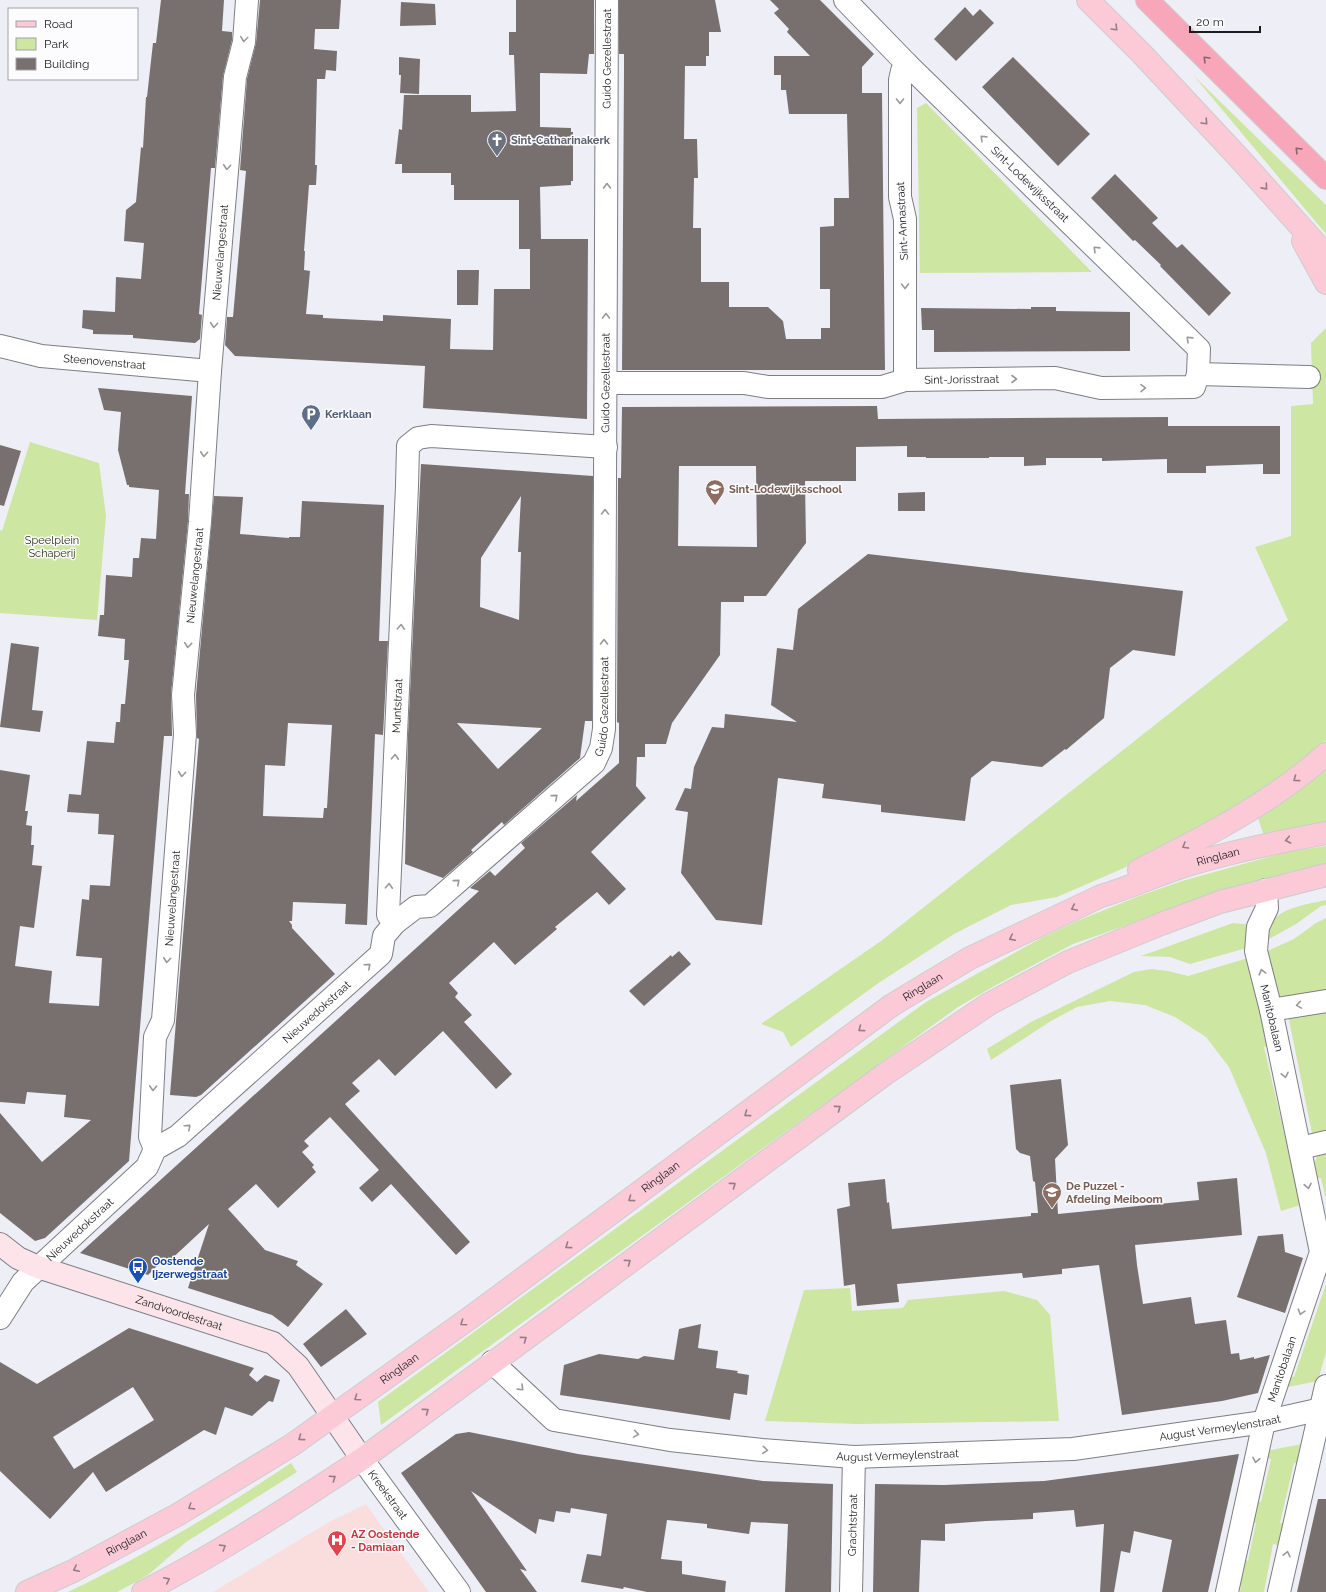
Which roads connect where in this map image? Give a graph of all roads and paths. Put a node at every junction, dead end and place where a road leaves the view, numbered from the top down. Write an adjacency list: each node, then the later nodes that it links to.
1 (247, 0): 12 (street, Nieuwelangestraat, one-way to 12)
2 (607, 0): 16 (street, Guido Gezellestraat, one-way to 2)
3 (845, 0): 6 (street, Sint-Lodewijksstraat)
4 (1088, 0): 8 (main road, one-way to 8)
5 (1147, 0): 7 (highway, one-way to 5)
6 (907, 64): 13 (street, Sint-Lodewijksstraat, one-way to 6); 15 (street, Sint-Annastraat, one-way to 15)
7 (1326, 178)
8 (1290, 215): 9 (main road); 10 (main road)
9 (1326, 254)
10 (1326, 283)
11 (0, 346): 12 (street, Steenovenstraat)
12 (210, 371): 29 (street, Nieuwelangestraat, one-way to 29)
13 (1198, 374): 14 (street); 15 (street, Sint-Jorisstraat, one-way to 13)
14 (1308, 377)
15 (905, 380): 16 (street, Sint-Jorisstraat)
16 (606, 383): 17 (street, Guido Gezellestraat)
17 (606, 447): 19 (street, Guido Gezellestraat, one-way to 17); 24 (street, Muntstraat, one-way to 17)
18 (1326, 754): 23 (main road, one-way to 23)
19 (594, 763): 24 (street, Nieuwedokstraat, one-way to 19)
20 (1326, 833): 23 (main road, Ringlaan, one-way to 23)
21 (1324, 877): 22 (main road)
22 (1266, 890): 26 (street, Manitobalaan, one-way to 22); 33 (main road, one-way to 22)
23 (1101, 896): 36 (main road, Ringlaan, one-way to 36)
24 (395, 922): 29 (street, Nieuwedokstraat, one-way to 24)
25 (1326, 1001): 26 (street, one-way to 26)
26 (1272, 1010): 28 (street, Manitobalaan, one-way to 28)
27 (1326, 1142): 28 (street)
28 (1301, 1148): 37 (street, Manitobalaan, one-way to 37)
29 (155, 1149): 31 (street, Nieuwedokstraat)
30 (0, 1244): 31 (main road, Zandvoordestraat)
31 (38, 1267): 32 (street, Nieuwedokstraat); 36 (main road, Zandvoordestraat)
32 (0, 1318)
33 (492, 1362): 38 (street, August Vermeylenstraat, one-way to 38); 39 (main road, one-way to 33)
34 (1326, 1386): 35 (street)
35 (1323, 1409): 37 (street, August Vermeylenstraat); 45 (street, one-way to 35)
36 (333, 1415): 39 (main road, Kreekstraat); 40 (main road, Ringlaan, one-way to 40)
37 (1264, 1422): 38 (street, August Vermeylenstraat); 44 (street, Manitobalaan, one-way to 44)
38 (854, 1457): 43 (street, Grachtstraat)
39 (362, 1459): 41 (main road, one-way to 39); 42 (street, Kreekstraat)
40 (27, 1592)
41 (143, 1592)
42 (459, 1592)
43 (851, 1592)
44 (1227, 1592)
45 (1279, 1592)

